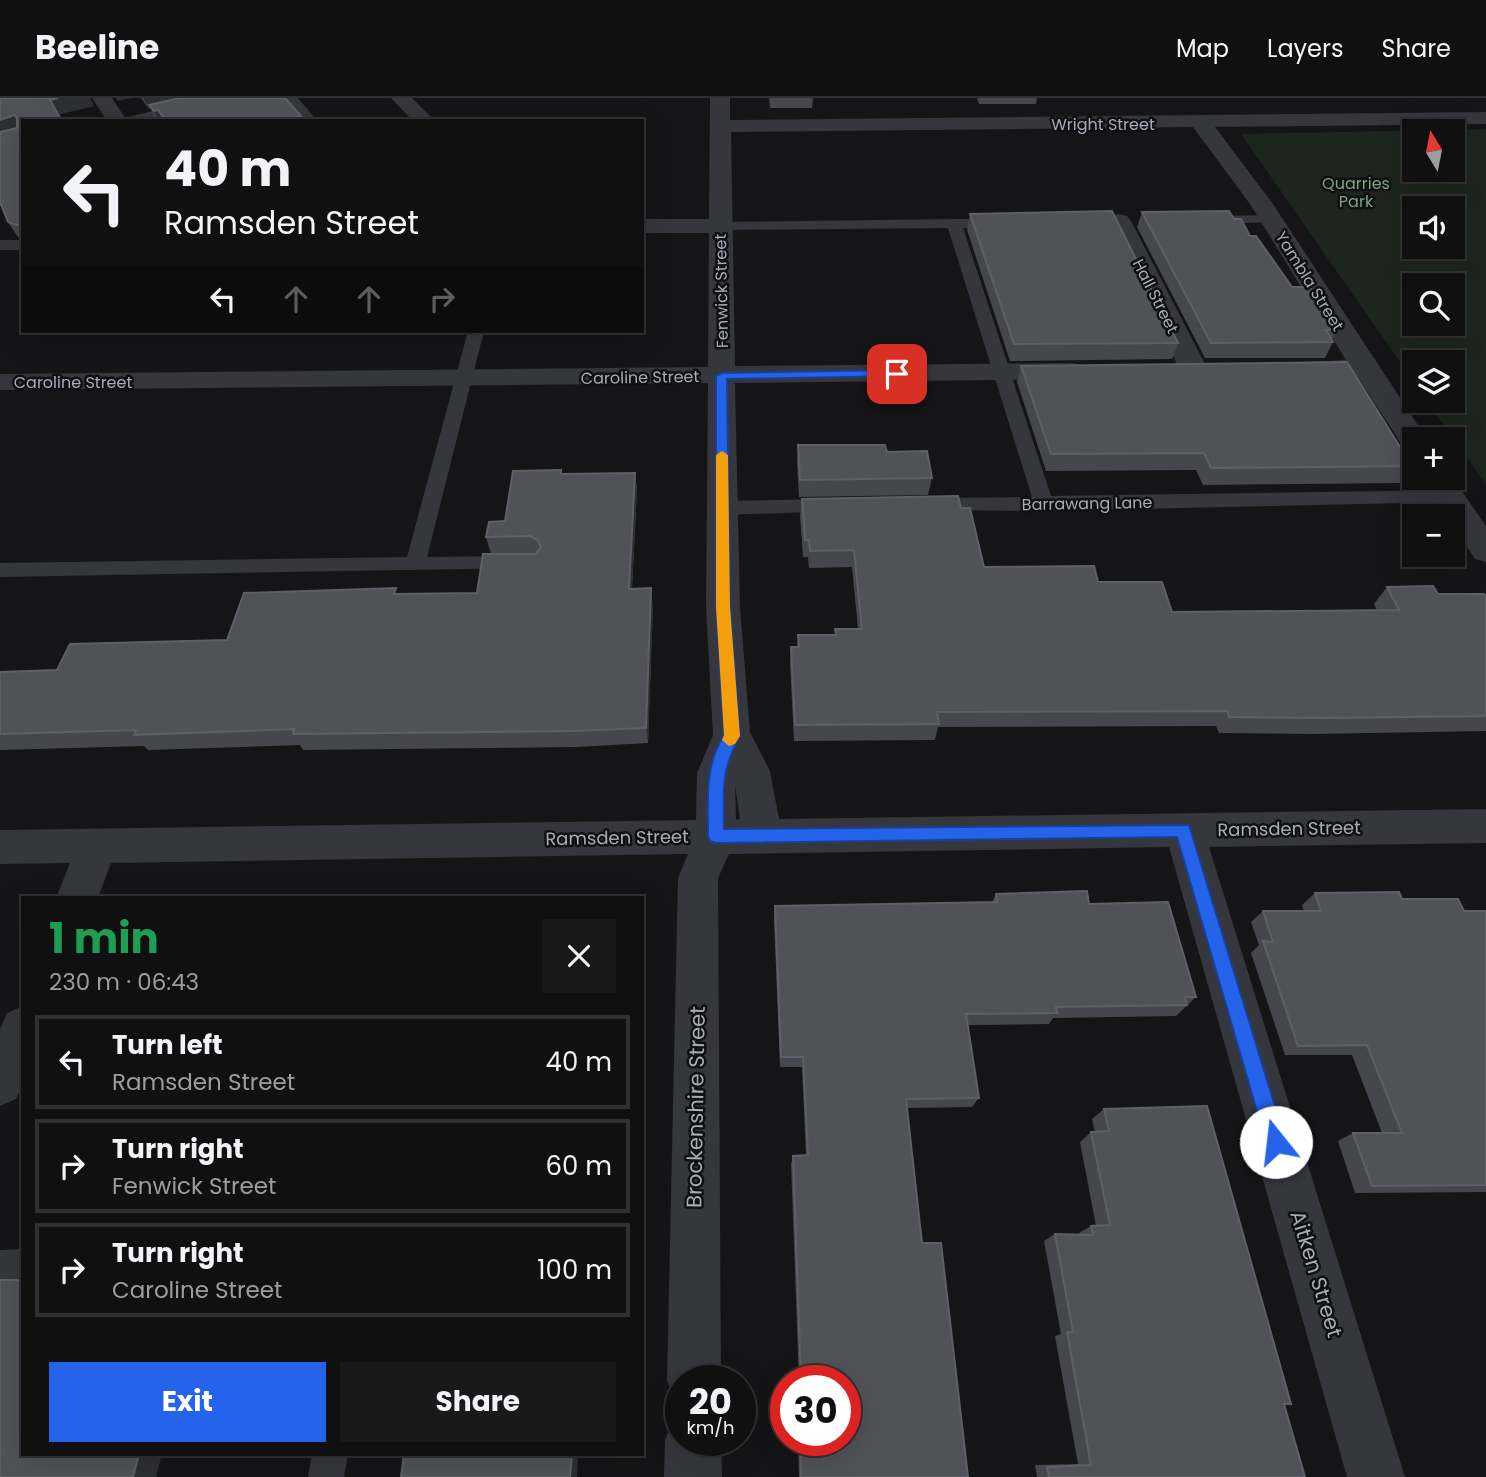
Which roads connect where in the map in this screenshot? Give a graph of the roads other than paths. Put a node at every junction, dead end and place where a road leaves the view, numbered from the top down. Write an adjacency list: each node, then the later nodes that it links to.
1 (102, 98): 7 (street)
2 (223, 98): 8 (lane)
3 (291, 98): 9 (lane)
4 (401, 98): 10 (street)
5 (720, 112): 11 (street, Wright Street); 18 (street, Fenwick Street)
6 (1486, 118): 11 (street, Wright Street)
7 (111, 119)
8 (116, 119)
9 (309, 119)
10 (423, 119)
11 (1200, 123): 12 (street, Yambla Street)
12 (1272, 219): 13 (lane); 22 (street, Yambla Street)
13 (1187, 220)
14 (1119, 221): 26 (street, Hall Street)
15 (954, 223): 16 (lane); 18 (lane); 28 (lane)
16 (1009, 223)
17 (644, 226): 18 (street)
18 (720, 226): 29 (street, Fenwick Street)
19 (0, 245): 20 (lane)
20 (21, 245)
21 (476, 333): 30 (lane)
22 (1364, 368): 24 (street); 32 (street, Yambla Street)
23 (1222, 369): 26 (street)
24 (1278, 369)
25 (1167, 370): 26 (street)
26 (1194, 370)
27 (1098, 371): 28 (street, Caroline Street)
28 (1002, 372): 29 (street, Caroline Street); 35 (lane)
29 (722, 376): 30 (street, Caroline Street); 38 (street, Fenwick Street)
30 (465, 379): 31 (street, Caroline Street); 41 (lane)
31 (0, 382)
32 (1404, 427)
33 (1402, 489): 35 (lane, Barrawang Lane)
34 (1447, 490): 39 (street)
35 (1044, 504): 37 (lane, Barrawang Lane)
36 (855, 506): 38 (lane)
37 (909, 506)
38 (723, 508): 43 (street, Fenwick Street)
39 (1486, 551)
40 (533, 563): 41 (lane)
41 (415, 564): 42 (lane)
42 (0, 570)
43 (732, 736): 46 (street, Fenwick Street); 47 (street, Fenwick Street)
44 (1486, 826): 45 (street, Ramsden Street)
45 (1184, 830): 47 (street, Ramsden Street); 60 (street, Aitken Street)
46 (716, 836): 47 (street, Ramsden Street); 48 (street, Ramsden Street); 55 (street, Brockenshire Street)
47 (762, 837)
48 (98, 845): 49 (street, Ramsden Street); 50 (street)
49 (0, 847)
50 (78, 896)
51 (21, 1033): 52 (street)
52 (0, 1083)
53 (21, 1265): 54 (lane)
54 (0, 1266)
55 (694, 1365)
56 (330, 1456): 58 (lane)
57 (693, 1456): 59 (street)
58 (326, 1477)
59 (693, 1477)
60 (1376, 1477)

